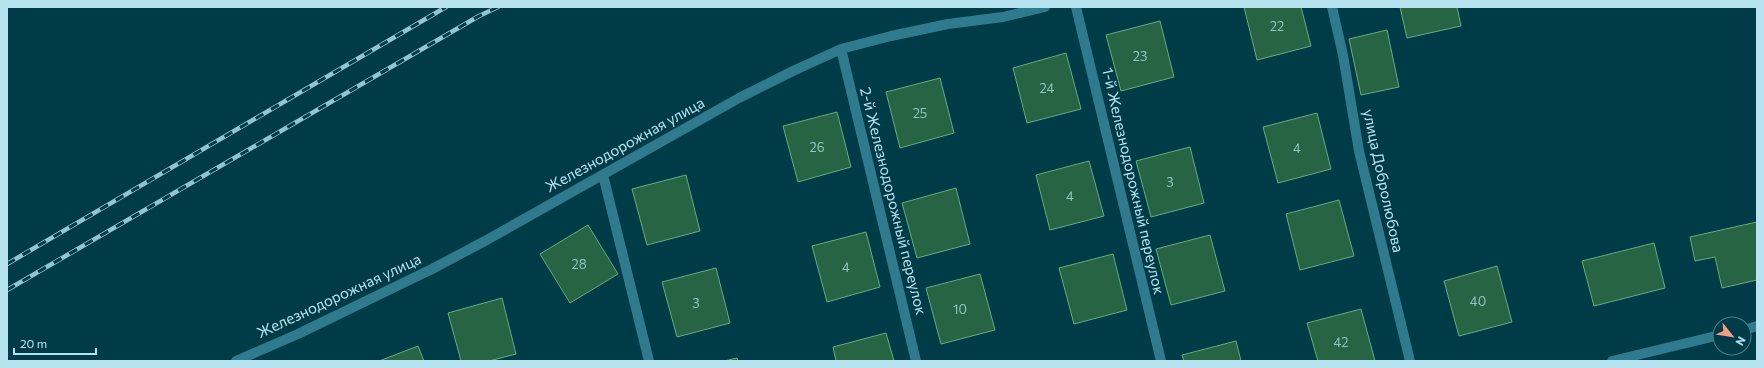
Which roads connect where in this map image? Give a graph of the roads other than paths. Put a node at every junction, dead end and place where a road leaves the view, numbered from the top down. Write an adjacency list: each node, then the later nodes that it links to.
1 (1045, 7): 4 (street, Железнодорожная улица)
2 (1076, 7): 10 (street, 1-й Железнодорожный переулок)
3 (1332, 7): 11 (street, улица Добролюбова)
4 (841, 49): 5 (street, Железнодорожная улица); 9 (street, 2-й Железнодорожный переулок)
5 (603, 175): 7 (street, Железнодорожная улица); 8 (street)
6 (1712, 337): 12 (street)
7 (236, 361)
8 (649, 361)
9 (916, 361)
10 (1161, 361)
11 (1410, 361)
12 (1612, 361)

